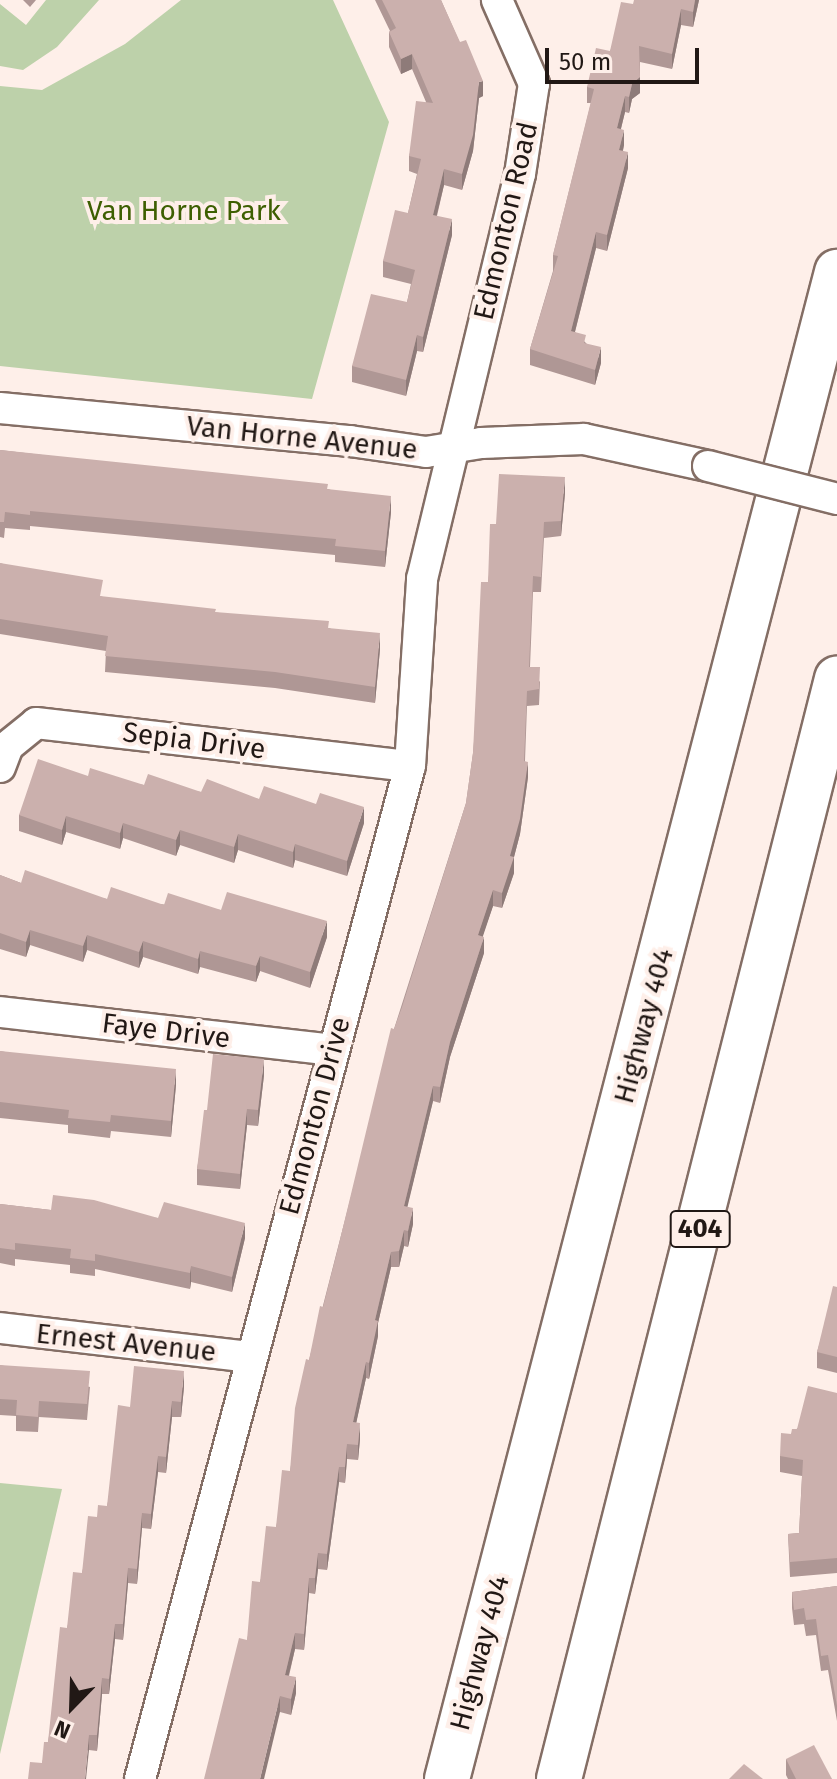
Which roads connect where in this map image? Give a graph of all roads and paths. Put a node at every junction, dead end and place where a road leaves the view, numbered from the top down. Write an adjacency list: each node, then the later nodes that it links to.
1 (499, 1): 4 (street, Edmonton Road)
2 (837, 272): 14 (highway, Highway 404)
3 (0, 408): 4 (street, Van Horne Avenue)
4 (451, 447): 5 (street, Van Horne Avenue, bridge); 7 (street, Edmonton Drive)
5 (837, 499)
6 (837, 679): 15 (highway, 404)
7 (410, 766): 8 (street, Sepia Drive); 10 (street, Edmonton Drive)
8 (0, 767)
9 (0, 1012): 10 (street, Faye Drive)
10 (332, 1050): 12 (street, Edmonton Drive)
11 (0, 1328): 12 (street, Ernest Avenue)
12 (251, 1357): 13 (street, Edmonton Drive)
13 (140, 1779)
14 (447, 1779)
15 (559, 1779)

